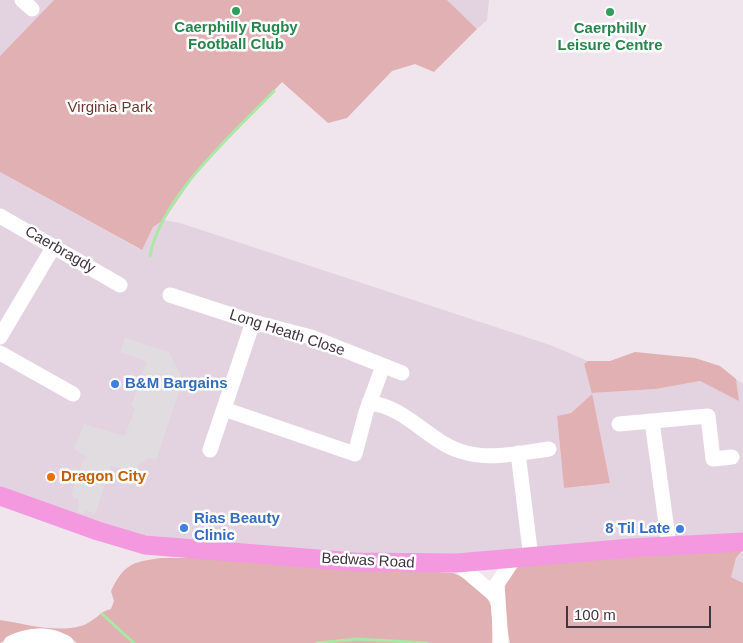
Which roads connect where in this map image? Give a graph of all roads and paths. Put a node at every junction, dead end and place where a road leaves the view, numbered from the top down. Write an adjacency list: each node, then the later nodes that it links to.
1 (0, 216): 2 (street, Caerbragdy)
2 (54, 246): 3 (street, Caerbragdy); 6 (street)
3 (120, 285)
4 (170, 295): 5 (street, Long Heath Close)
5 (253, 322): 8 (street, Long Heath Close); 12 (street)
6 (0, 337)
7 (0, 353): 10 (street)
8 (383, 366): 9 (street, Long Heath Close); 11 (street)
9 (402, 373)
10 (73, 394)
11 (369, 403): 12 (street); 17 (street)
12 (224, 408): 16 (street)
13 (652, 421): 14 (street); 18 (street); 21 (street)
14 (619, 424)
15 (548, 449): 17 (street)
16 (210, 450)
17 (518, 453): 22 (street)
18 (732, 457)
19 (0, 496): 23 (main road, Bedwas Road)
20 (743, 542): 21 (main road, Bedwas Road)
21 (669, 545): 22 (main road, Bedwas Road)
22 (522, 559): 23 (main road, Bedwas Road); 24 (street)
23 (458, 563): 24 (street)
24 (498, 597): 27 (street)
25 (10, 643): 26 (street)
26 (66, 643)
27 (501, 643)

